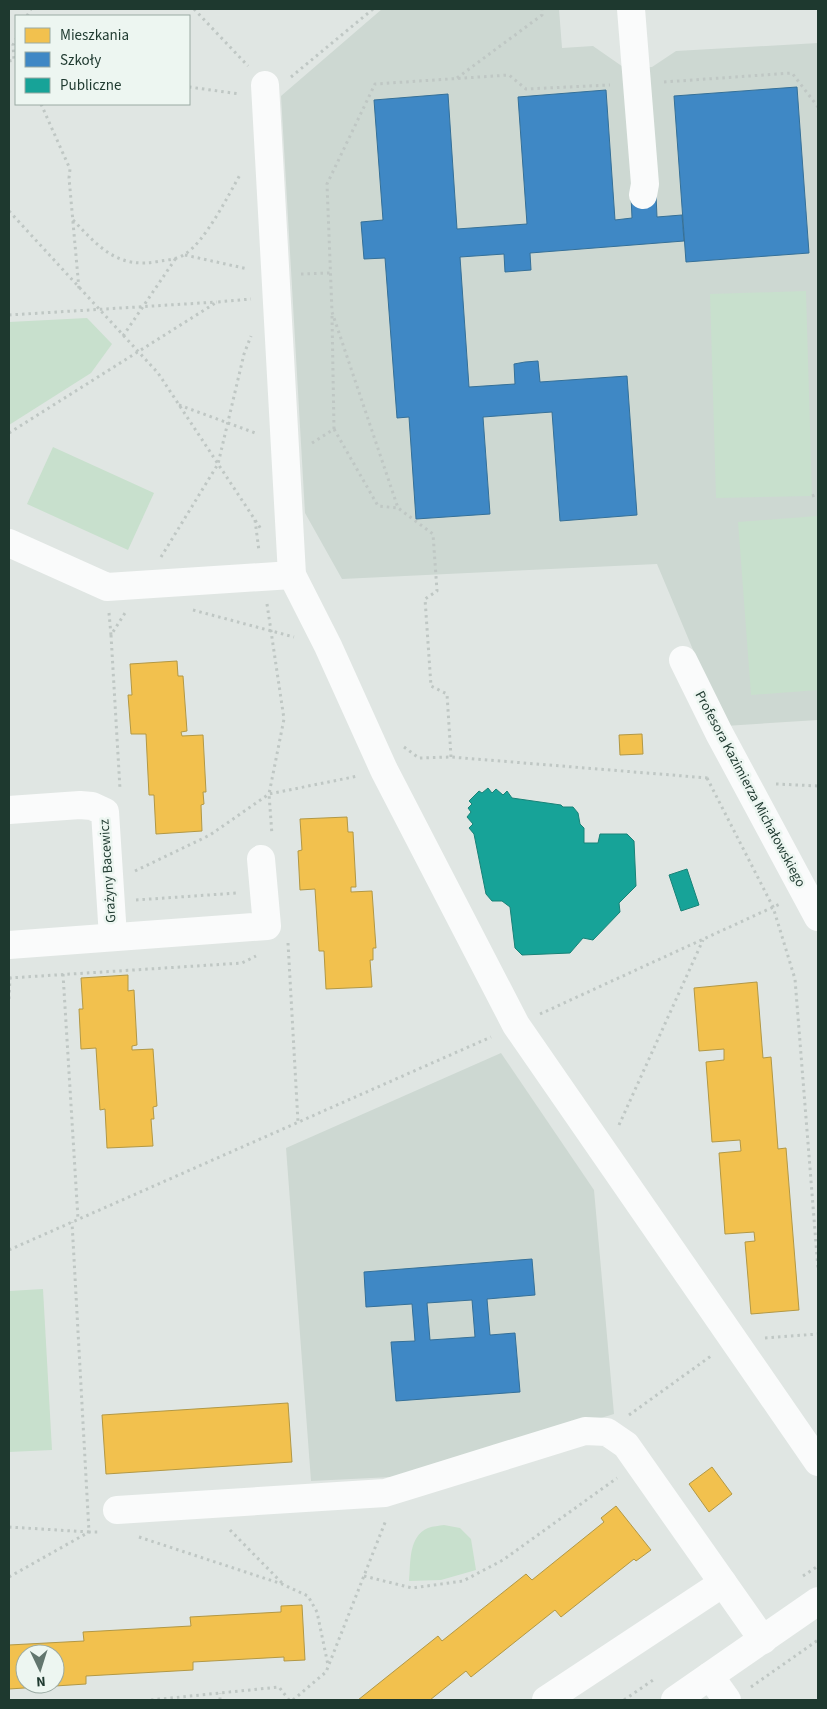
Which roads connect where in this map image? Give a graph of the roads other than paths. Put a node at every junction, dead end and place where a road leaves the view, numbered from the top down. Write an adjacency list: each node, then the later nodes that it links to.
1 (631, 9): 3 (street)
2 (265, 85): 5 (street)
3 (643, 196)
4 (9, 542): 5 (street)
5 (292, 575): 12 (street)
6 (683, 660): 9 (street, Profesora Kazimierza Michałowskiego)
7 (9, 810): 10 (street, Grażyny Bacewicz)
8 (267, 851): 10 (street, Grażyny Bacewicz)
9 (818, 917)
10 (113, 937): 11 (street, Grażyny Bacewicz)
11 (9, 945)
12 (818, 1462)
13 (111, 1521): 14 (street)
14 (723, 1583): 16 (street); 19 (street)
15 (818, 1601): 16 (street)
16 (763, 1640): 17 (street)
17 (710, 1676): 18 (street); 20 (street)
18 (739, 1694)
19 (546, 1700)
20 (675, 1700)

